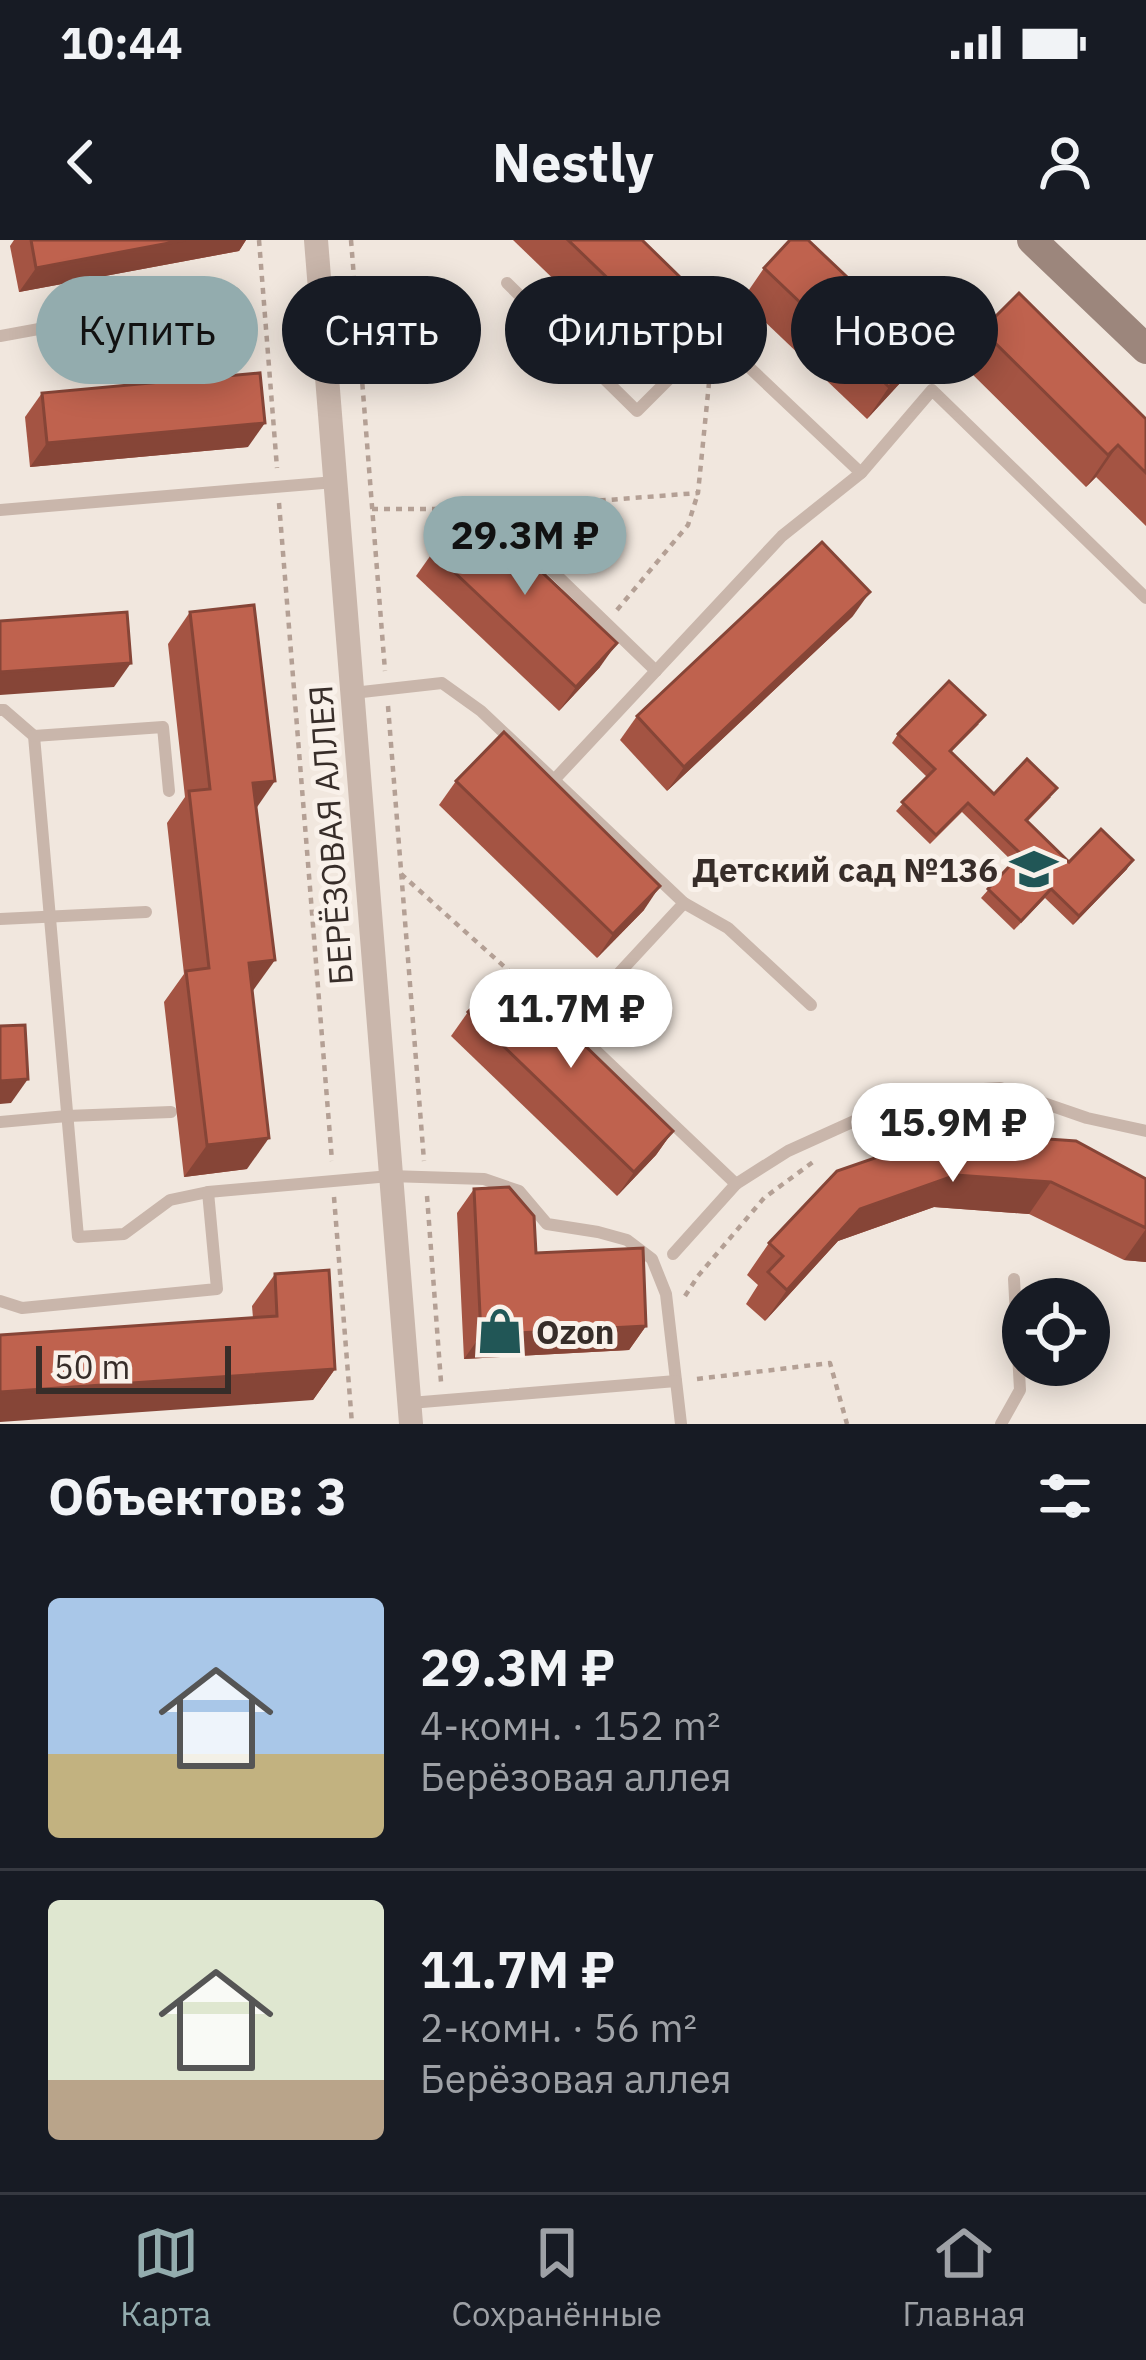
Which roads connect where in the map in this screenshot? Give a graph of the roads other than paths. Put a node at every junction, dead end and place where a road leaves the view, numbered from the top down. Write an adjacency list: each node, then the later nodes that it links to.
1 (316, 240): 10 (street, БЕРЁЗОВАЯ АЛЛЕЯ)
2 (1032, 240): 5 (main road)
3 (36, 329): 4 (lane)
4 (0, 336)
5 (1146, 350)
6 (610, 384): 7 (lane)
7 (663, 384)
8 (767, 384): 9 (lane)
9 (861, 473): 13 (lane); 14 (lane)
10 (335, 482): 12 (lane); 15 (street, БЕРЁЗОВАЯ АЛЛЕЯ)
11 (488, 509): 14 (lane)
12 (0, 510)
13 (1146, 598)
14 (656, 671): 18 (lane)
15 (352, 693): 18 (lane); 29 (street, БЕРЁЗОВАЯ АЛЛЕЯ)
16 (0, 710): 17 (lane)
17 (34, 736): 19 (lane); 22 (lane)
18 (554, 780): 20 (lane)
19 (169, 791)
20 (684, 903): 24 (lane); 30 (lane)
21 (146, 912): 22 (lane)
22 (50, 915): 23 (lane); 26 (lane)
23 (0, 919)
24 (812, 1005)
25 (170, 1112): 26 (lane)
26 (67, 1116): 27 (lane); 31 (lane)
27 (0, 1122)
28 (1146, 1131): 30 (lane)
29 (389, 1176): 31 (lane); 34 (lane); 36 (street, БЕРЁЗОВАЯ АЛЛЕЯ)
30 (736, 1184): 32 (lane)
31 (208, 1192): 33 (lane)
32 (674, 1254)
33 (0, 1301)
34 (676, 1382): 36 (lane); 37 (lane)
35 (1020, 1386): 38 (lane)
36 (410, 1414)
37 (681, 1424)
38 (1000, 1424)

